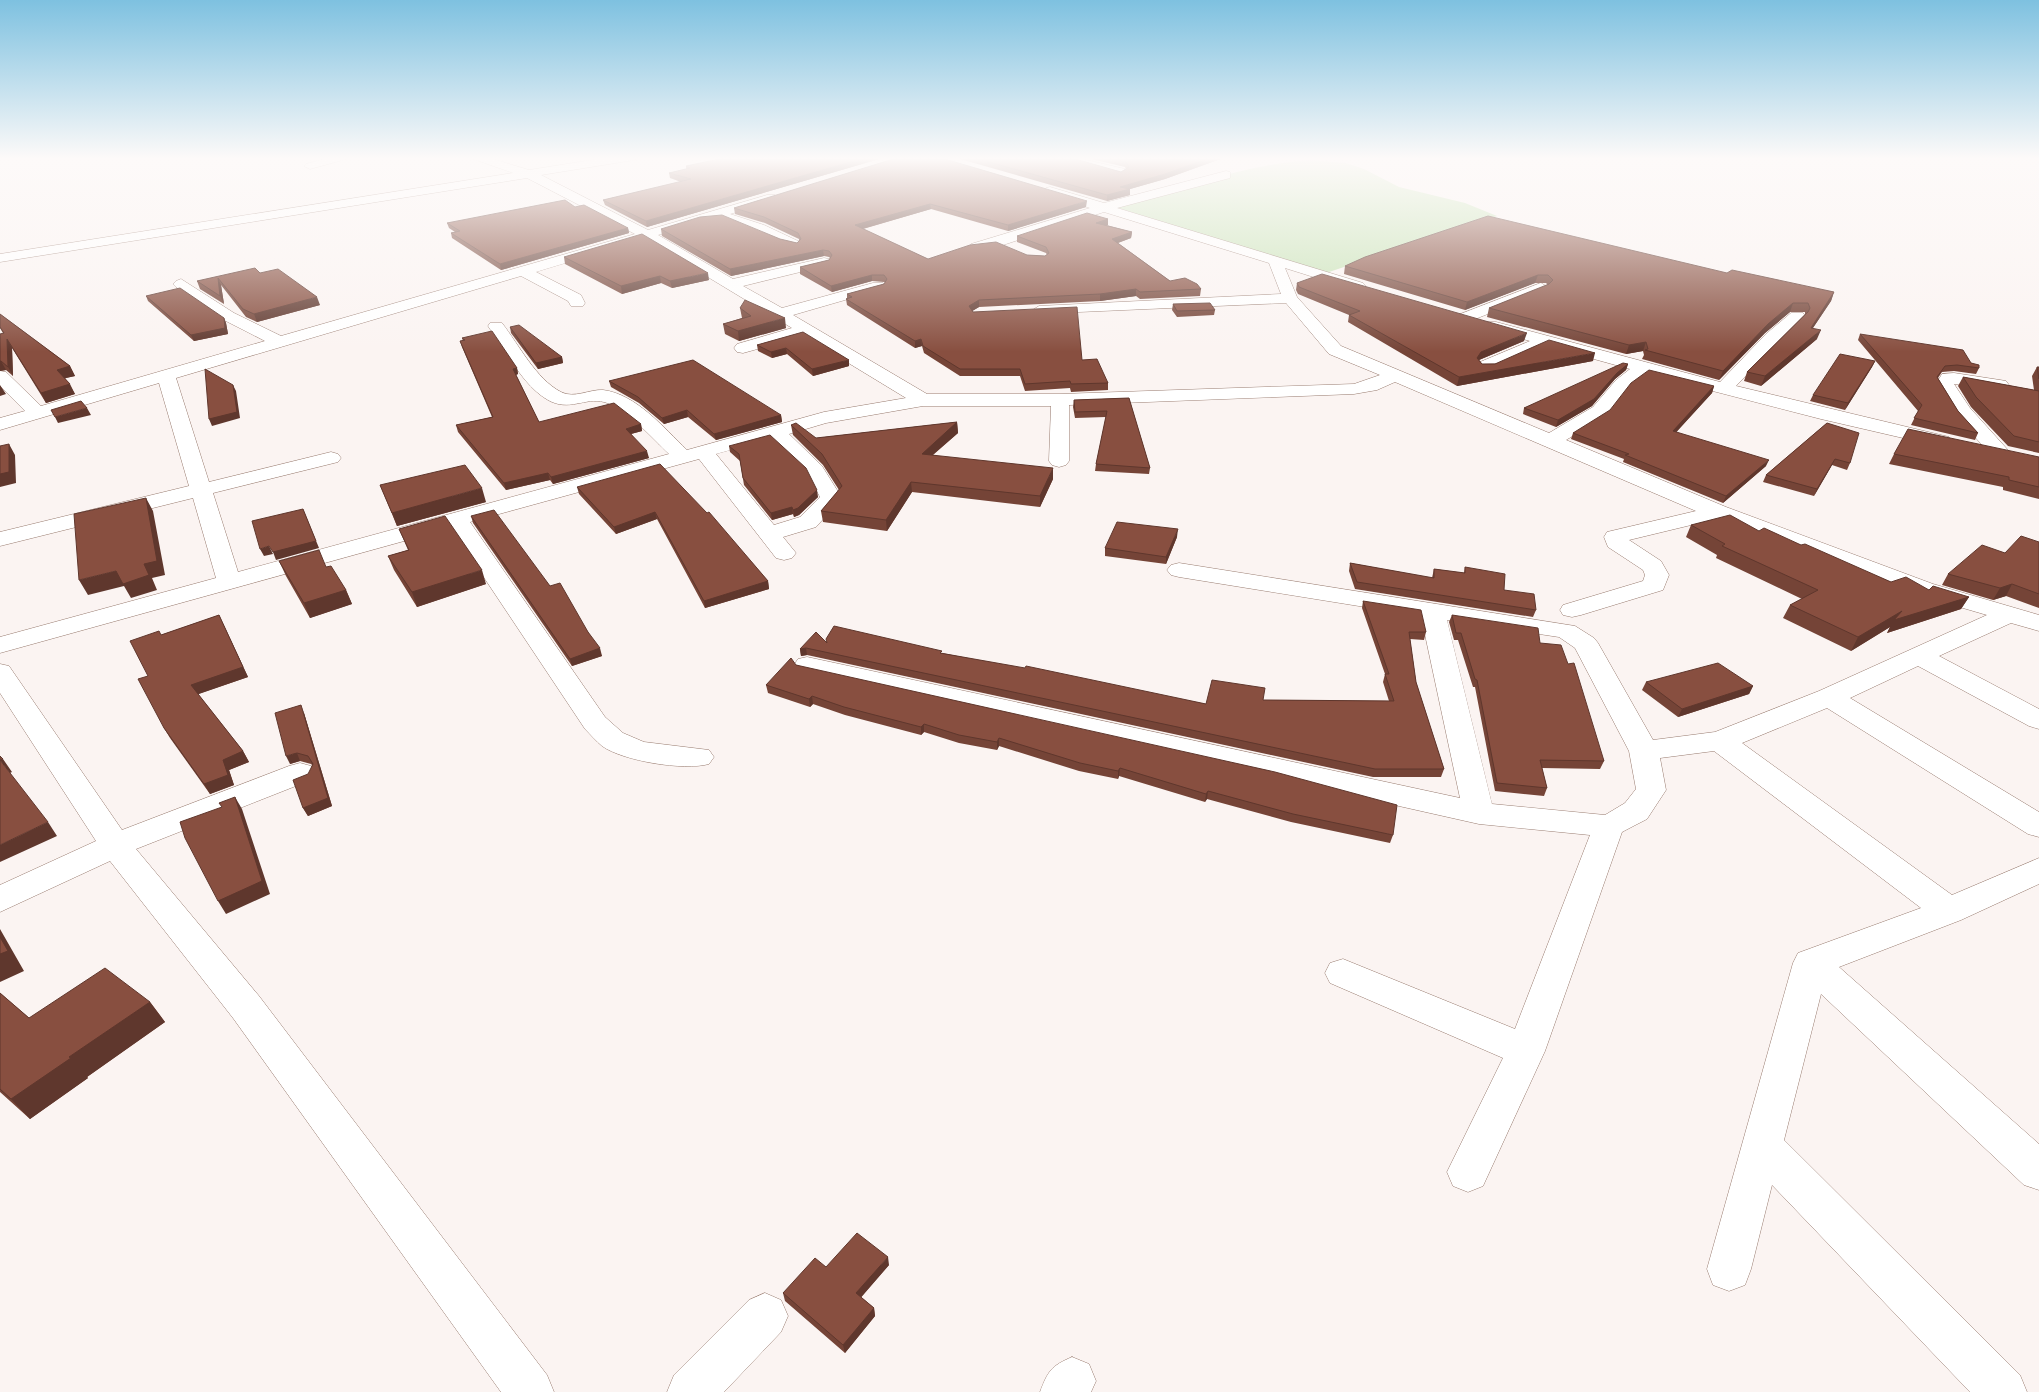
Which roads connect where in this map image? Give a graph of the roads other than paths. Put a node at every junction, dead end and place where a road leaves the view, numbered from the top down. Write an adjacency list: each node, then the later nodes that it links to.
1 (190, 222): 9 (street)
2 (193, 222): 14 (street)
3 (623, 222): 8 (street)
4 (691, 222): 8 (street)
5 (741, 222): 11 (street)
6 (1059, 222): 10 (street)
7 (1152, 222): 15 (street)
8 (648, 235): 17 (street); 19 (street)
9 (73, 239)
10 (998, 242): 12 (street); 13 (street)
11 (793, 244)
12 (976, 247)
13 (1021, 252)
14 (0, 258)
15 (1275, 261): 22 (street); 23 (street)
16 (824, 262): 19 (street)
17 (523, 271): 24 (street); 33 (street)
18 (181, 284): 33 (street)
19 (732, 284): 27 (street)
20 (878, 286): 27 (street)
21 (1541, 288): 29 (street)
22 (1370, 289)
23 (1290, 298): 25 (street); 39 (street)
24 (577, 303)
25 (1026, 312)
26 (1445, 312): 29 (street)
27 (780, 314): 31 (street)
28 (1797, 316): 41 (street)
29 (1464, 318): 32 (street)
30 (496, 326): 51 (street)
31 (805, 330): 34 (street); 42 (street)
32 (1547, 340): 35 (street); 36 (street)
33 (280, 342): 37 (street)
34 (743, 348)
35 (1486, 366)
36 (1643, 368): 41 (street); 47 (street)
37 (166, 375): 44 (street); 55 (street)
38 (0, 376): 44 (street)
39 (1392, 376): 43 (street); 47 (street)
40 (2018, 388): 50 (street)
41 (1724, 389): 48 (street)
42 (923, 400): 43 (street); 46 (street)
43 (1060, 400): 54 (street)
44 (38, 413): 45 (street)
45 (0, 424)
46 (775, 432): 51 (street); 58 (street)
47 (1549, 442): 56 (street)
48 (1954, 444)
49 (1973, 448): 50 (street)
50 (2000, 453): 52 (street)
51 (694, 455): 57 (street); 58 (street)
52 (2020, 457)
53 (331, 458): 55 (street)
54 (1059, 461)
55 (200, 489): 59 (street); 62 (street)
56 (1718, 512): 63 (street); 65 (street)
57 (457, 520): 62 (street); 75 (street)
58 (769, 534): 60 (street)
59 (0, 538)
60 (784, 553)
61 (1178, 570): 64 (street)
62 (228, 583): 67 (street)
63 (1572, 610)
64 (1432, 611): 74 (street); 77 (street)
65 (2008, 615): 66 (street); 68 (street)
66 (2039, 623)
67 (0, 645)
68 (1918, 656): 71 (street); 72 (street)
69 (807, 664): 77 (street)
70 (0, 672): 80 (street)
71 (1829, 697): 73 (street); 79 (street)
72 (2039, 720)
73 (1720, 741): 74 (street); 83 (street)
74 (1644, 751): 78 (street)
75 (699, 757)
76 (300, 773): 80 (street)
77 (1479, 813): 78 (street)
78 (1609, 826): 86 (street)
79 (2039, 826)
80 (116, 845): 82 (street); 92 (street)
81 (2039, 870): 83 (street)
82 (0, 899)
83 (1949, 911): 84 (street)
84 (1811, 963): 87 (street); 88 (street)
85 (1343, 973): 86 (street)
86 (1526, 1051): 89 (street)
87 (1762, 1146): 90 (street); 94 (street)
88 (2039, 1171)
89 (1468, 1172)
90 (1729, 1269)
91 (764, 1316): 93 (street)
92 (530, 1392)
93 (691, 1392)
94 (2003, 1392)

